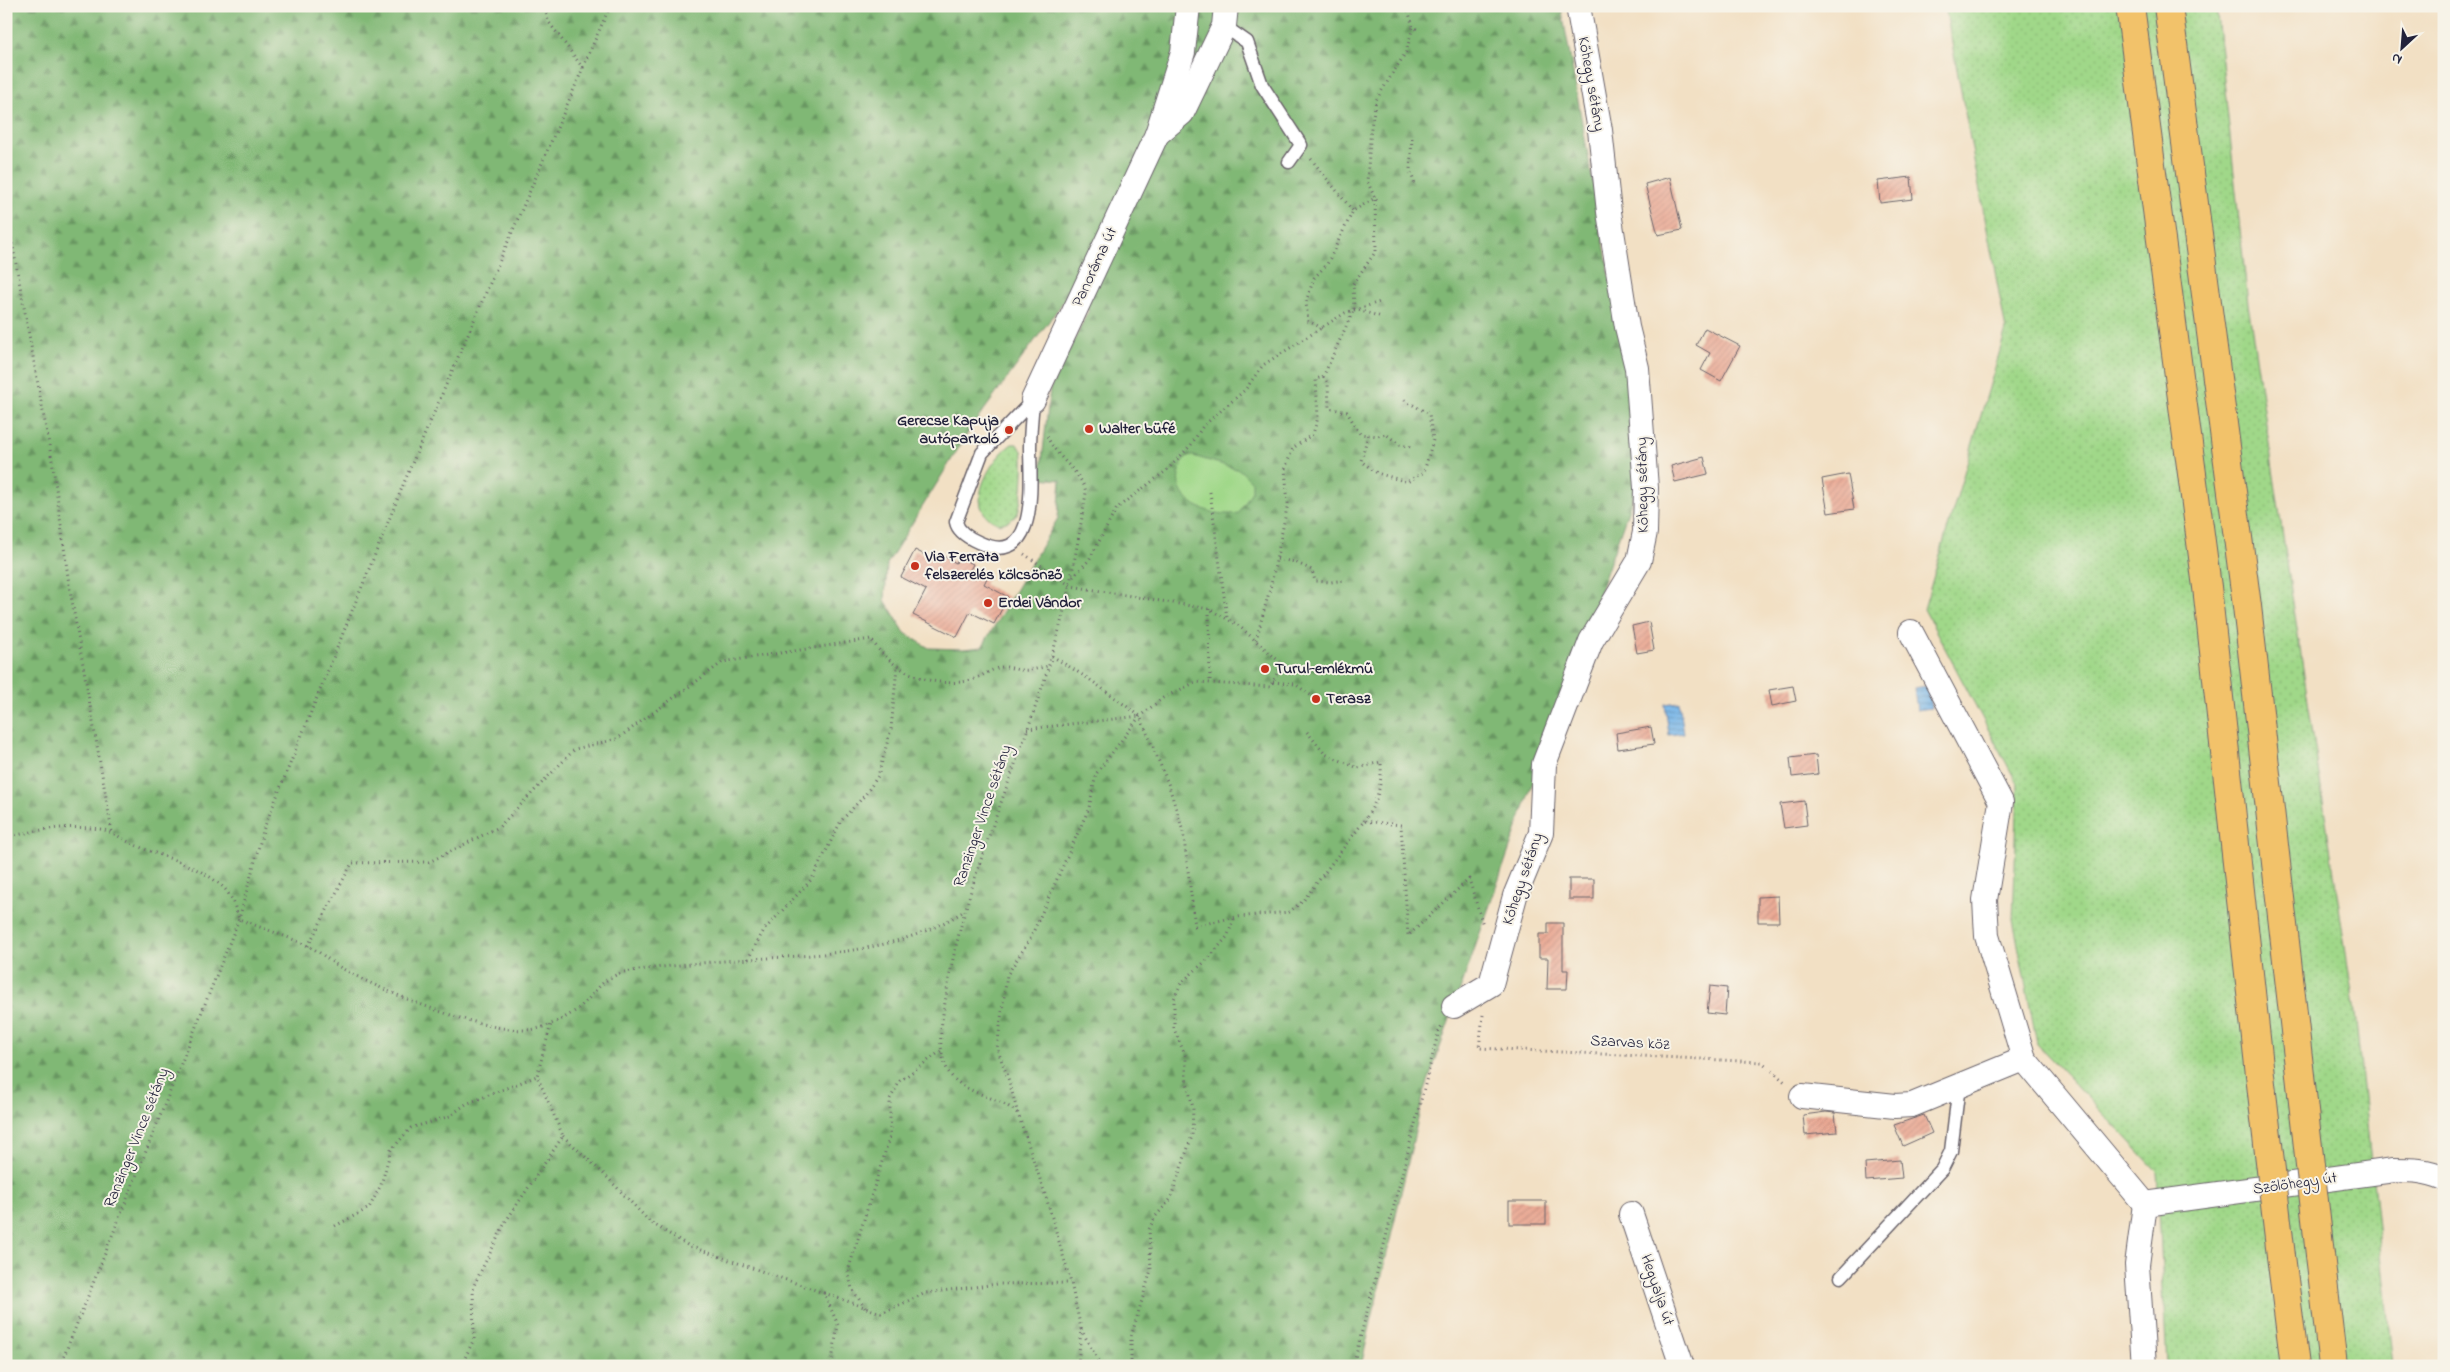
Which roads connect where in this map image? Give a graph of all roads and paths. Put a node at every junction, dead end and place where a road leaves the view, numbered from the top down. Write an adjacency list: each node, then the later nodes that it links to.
1 (545, 6): 11 (path)
2 (610, 6): 11 (path, Ranzinger Vince sétány)
3 (1188, 6): 12 (street, Panoráma út)
4 (1407, 6): 9 (path)
5 (1578, 6): 58 (street, Kőhegy sétány)
6 (2130, 6): 86 (highway, bridge)
7 (2168, 6): 87 (highway, bridge)
8 (1225, 16): 12 (street, Panoráma út); 14 (lane)
9 (1413, 27): 10 (path); 17 (path)
10 (1420, 31)
11 (583, 68): 54 (path, Ranzinger Vince sétány)
12 (1157, 134): 27 (street, Panoráma út)
13 (1412, 138): 16 (path)
14 (1301, 146): 15 (lane); 20 (path)
15 (1289, 162)
16 (1415, 185)
17 (1375, 198): 18 (path); 20 (path); 22 (path)
18 (1380, 201)
19 (6, 209): 50 (path)
20 (1353, 211): 24 (path)
21 (1380, 302): 22 (path)
22 (1354, 309): 23 (path); 24 (path); 25 (path)
23 (1382, 317)
24 (1322, 328): 33 (path)
25 (1323, 376): 28 (path); 32 (path)
26 (1401, 398): 28 (path)
27 (1033, 400): 31 (lane); 31 (lane); 33 (path, Ranzinger Vince sétány)
28 (1368, 435): 29 (path)
29 (1412, 447)
30 (1210, 492): 37 (path)
31 (1011, 545): 35 (path)
32 (1277, 559): 34 (path); 39 (path)
33 (1072, 577): 35 (path, Ranzinger Vince sétány)
34 (1345, 580)
35 (1071, 586): 36 (path); 40 (path, Ranzinger Vince sétány)
36 (1209, 609): 37 (path); 43 (path)
37 (1227, 618): 39 (path)
38 (1911, 632): 62 (street)
39 (1256, 640): 44 (path)
40 (1052, 656): 41 (path, Ranzinger Vince sétány); 46 (path)
41 (1048, 666): 42 (path); 47 (path, Ranzinger Vince sétány)
42 (897, 667): 56 (path); 57 (path)
43 (1210, 682): 44 (path); 46 (path)
44 (1273, 682): 45 (path)
45 (1316, 699)
46 (1140, 716): 47 (path); 53 (path); 66 (path)
47 (1027, 729): 52 (path, Ranzinger Vince sétány)
48 (1308, 732): 49 (path)
49 (1364, 821): 53 (path); 55 (path)
50 (112, 832): 51 (path); 54 (path)
51 (6, 838)
52 (964, 911): 57 (path); 61 (path, Ranzinger Vince sétány)
53 (1236, 917): 82 (path)
54 (239, 919): 56 (path); 77 (path, Ranzinger Vince sétány)
55 (1485, 931)
56 (308, 946): 60 (path)
57 (748, 960): 60 (path)
58 (1454, 1006): 83 (path)
59 (1483, 1014): 65 (path, Szarvas köz)
60 (551, 1024): 63 (path)
61 (941, 1051): 66 (path); 75 (path)
62 (2024, 1059): 64 (street); 69 (street)
63 (537, 1076): 67 (path); 71 (path)
64 (1959, 1085): 65 (street); 72 (lane)
65 (1802, 1096)
66 (1018, 1114): 73 (path)
67 (563, 1136): 74 (path); 78 (path)
68 (2444, 1178): 69 (street, Szőlőhegy út)
69 (2145, 1204): 85 (street)
70 (1631, 1214): 84 (street, Hegyalja út)
71 (334, 1226)
72 (1842, 1277)
73 (1071, 1283): 75 (path); 76 (path)
74 (824, 1293): 75 (path); 79 (path)
75 (865, 1308)
76 (1081, 1329): 80 (path); 81 (path)
77 (60, 1366)
78 (461, 1366)
79 (831, 1366)
80 (1078, 1366)
81 (1101, 1366)
82 (1131, 1366)
83 (1354, 1366)
84 (1682, 1366)
85 (2144, 1366)
86 (2295, 1366)
87 (2332, 1366)

